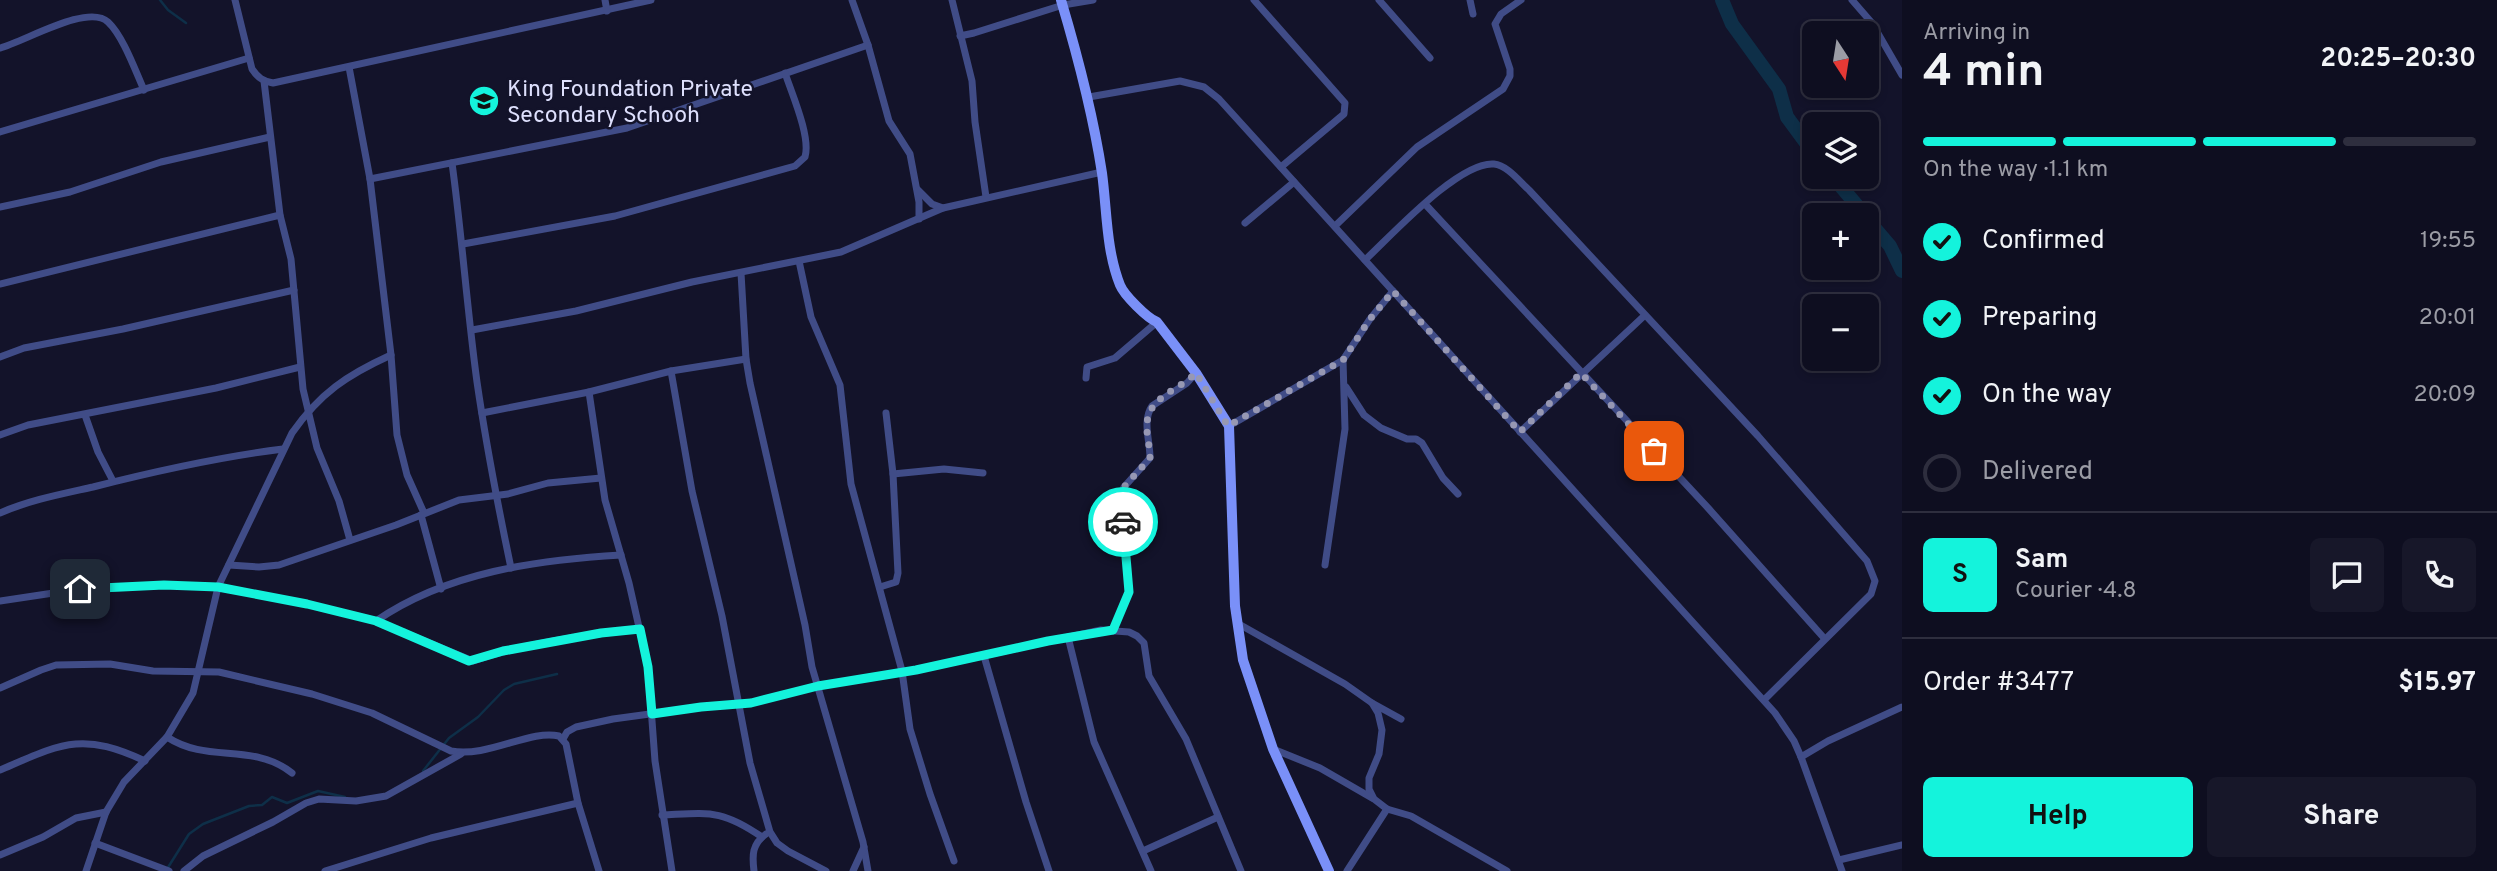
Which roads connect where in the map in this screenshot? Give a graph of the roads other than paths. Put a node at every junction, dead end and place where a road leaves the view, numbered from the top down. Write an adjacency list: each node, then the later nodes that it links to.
1 (235, 0): 18 (street)
2 (605, 0): 13 (street)
3 (651, 0): 13 (street)
4 (852, 0): 16 (street)
5 (952, 0): 15 (street)
6 (1093, 0): 12 (street)
7 (1254, 0): 29 (street)
8 (1379, 0): 19 (street)
9 (1470, 0): 14 (street)
10 (1521, 0): 41 (street)
11 (1852, 0): 22 (street)
12 (1062, 3): 15 (street); 25 (street)
13 (607, 11): 20 (street)
14 (1473, 13)
15 (960, 36): 34 (street)
16 (868, 45): 21 (street); 33 (street)
17 (0, 48): 24 (street)
18 (249, 58): 23 (street); 24 (street)
19 (1430, 58)
20 (349, 68): 23 (street); 31 (street)
21 (785, 73): 28 (street); 42 (street)
22 (1902, 75)
23 (264, 81): 27 (street)
24 (144, 90): 26 (street)
25 (1088, 97): 29 (street); 30 (street)
26 (0, 132)
27 (271, 136): 36 (street); 38 (street)
28 (452, 163): 31 (street); 42 (street)
29 (1281, 167): 32 (street)
30 (1102, 172): 34 (street); 50 (street)
31 (370, 179): 52 (street)
32 (1294, 182): 40 (street); 41 (street)
33 (915, 186): 37 (street); 39 (street)
34 (986, 197): 37 (street)
35 (1425, 204): 43 (street); 49 (street); 59 (street)
36 (0, 207)
37 (943, 208): 39 (street)
38 (280, 215): 46 (street); 47 (street)
39 (919, 219): 44 (street)
40 (1245, 223)
41 (1335, 226): 43 (street)
42 (463, 244): 51 (street)
43 (1365, 260): 48 (street)
44 (799, 261): 45 (street); 85 (street)
45 (741, 274): 51 (street); 54 (street)
46 (0, 284)
47 (293, 290): 53 (street); 56 (street)
48 (1393, 291): 55 (street); 68 (street)
49 (1644, 316): 59 (street); 93 (street)
50 (1157, 322): 58 (street); 60 (street)
51 (472, 330): 65 (street)
52 (391, 355): 63 (street); 78 (street)
53 (0, 357)
54 (746, 359): 57 (street); 97 (street)
55 (1343, 360): 61 (street); 67 (street)
56 (300, 368): 63 (street); 66 (street)
57 (671, 371): 62 (street); 101 (street)
58 (1196, 373): 67 (street); 91 (street)
59 (1581, 373): 68 (street); 93 (street)
60 (1086, 378)
61 (1345, 387): 75 (street); 82 (street)
62 (590, 392): 65 (street); 73 (street)
63 (307, 411): 70 (street); 79 (street)
64 (886, 412): 72 (street)
65 (482, 413): 76 (street)
66 (85, 415): 69 (street); 74 (street)
67 (1228, 426): 89 (street)
68 (1520, 432): 99 (street)
69 (0, 435)
70 (283, 449): 74 (street); 81 (street)
71 (983, 473): 72 (street)
72 (893, 474): 85 (street)
73 (601, 478): 76 (street); 80 (street)
74 (113, 481): 77 (street)
75 (1458, 494)
76 (495, 495): 78 (street); 83 (street)
77 (0, 513)
78 (422, 514): 79 (street); 86 (street)
79 (350, 540): 81 (street)
80 (621, 555): 83 (street); 90 (street)
81 (229, 565): 84 (street)
82 (1325, 565)
83 (511, 568): 86 (street)
84 (218, 587): 87 (street); 88 (street); 95 (street)
85 (880, 587): 96 (street)
86 (441, 589): 88 (street)
87 (0, 601)
88 (376, 621): 90 (street)
89 (1237, 624): 100 (street); 107 (street)
90 (640, 629): 103 (street)
91 (1113, 630): 92 (street); 118 (street)
92 (1068, 637): 94 (street); 123 (street)
93 (1824, 638): 99 (street)
94 (984, 656): 96 (street); 138 (street)
95 (200, 671): 98 (street); 105 (street); 108 (street)
96 (902, 671): 97 (street); 126 (street)
97 (818, 686): 101 (street); 122 (street)
98 (0, 688)
99 (1764, 700): 109 (street)
100 (1372, 703): 104 (street); 113 (street)
101 (738, 705): 103 (street); 119 (street)
102 (1902, 707): 109 (street)
103 (652, 714): 106 (street); 117 (street)
104 (1401, 719)
105 (167, 737): 110 (street); 112 (street)
106 (564, 739): 108 (street); 114 (street)
107 (1273, 749): 113 (street); 128 (street)
108 (461, 753): 131 (street)
109 (1801, 757): 125 (street)
110 (145, 761): 111 (street); 116 (street)
111 (0, 770)
112 (292, 773)
113 (1374, 799): 115 (street)
114 (578, 803): 127 (street); 132 (street)
115 (1387, 809): 141 (street); 142 (street)
116 (106, 812): 120 (street); 124 (street)
117 (662, 815): 119 (street); 133 (street)
118 (1218, 817): 123 (street); 140 (street)
119 (766, 835): 134 (street); 135 (street)
120 (94, 843): 129 (street); 130 (street)
121 (1902, 845): 125 (street)
122 (864, 848): 136 (street); 137 (street)
123 (1143, 851): 139 (street)
124 (0, 855)
125 (1839, 860): 143 (street)
126 (954, 861)
127 (596, 870)
128 (1331, 870)
129 (86, 871)
130 (169, 871)
131 (184, 871)
132 (325, 871)
133 (672, 871)
134 (754, 871)
135 (826, 871)
136 (852, 871)
137 (869, 871)
138 (1049, 871)
139 (1151, 871)
140 (1241, 871)
141 (1347, 871)
142 (1507, 871)
143 (1842, 871)

